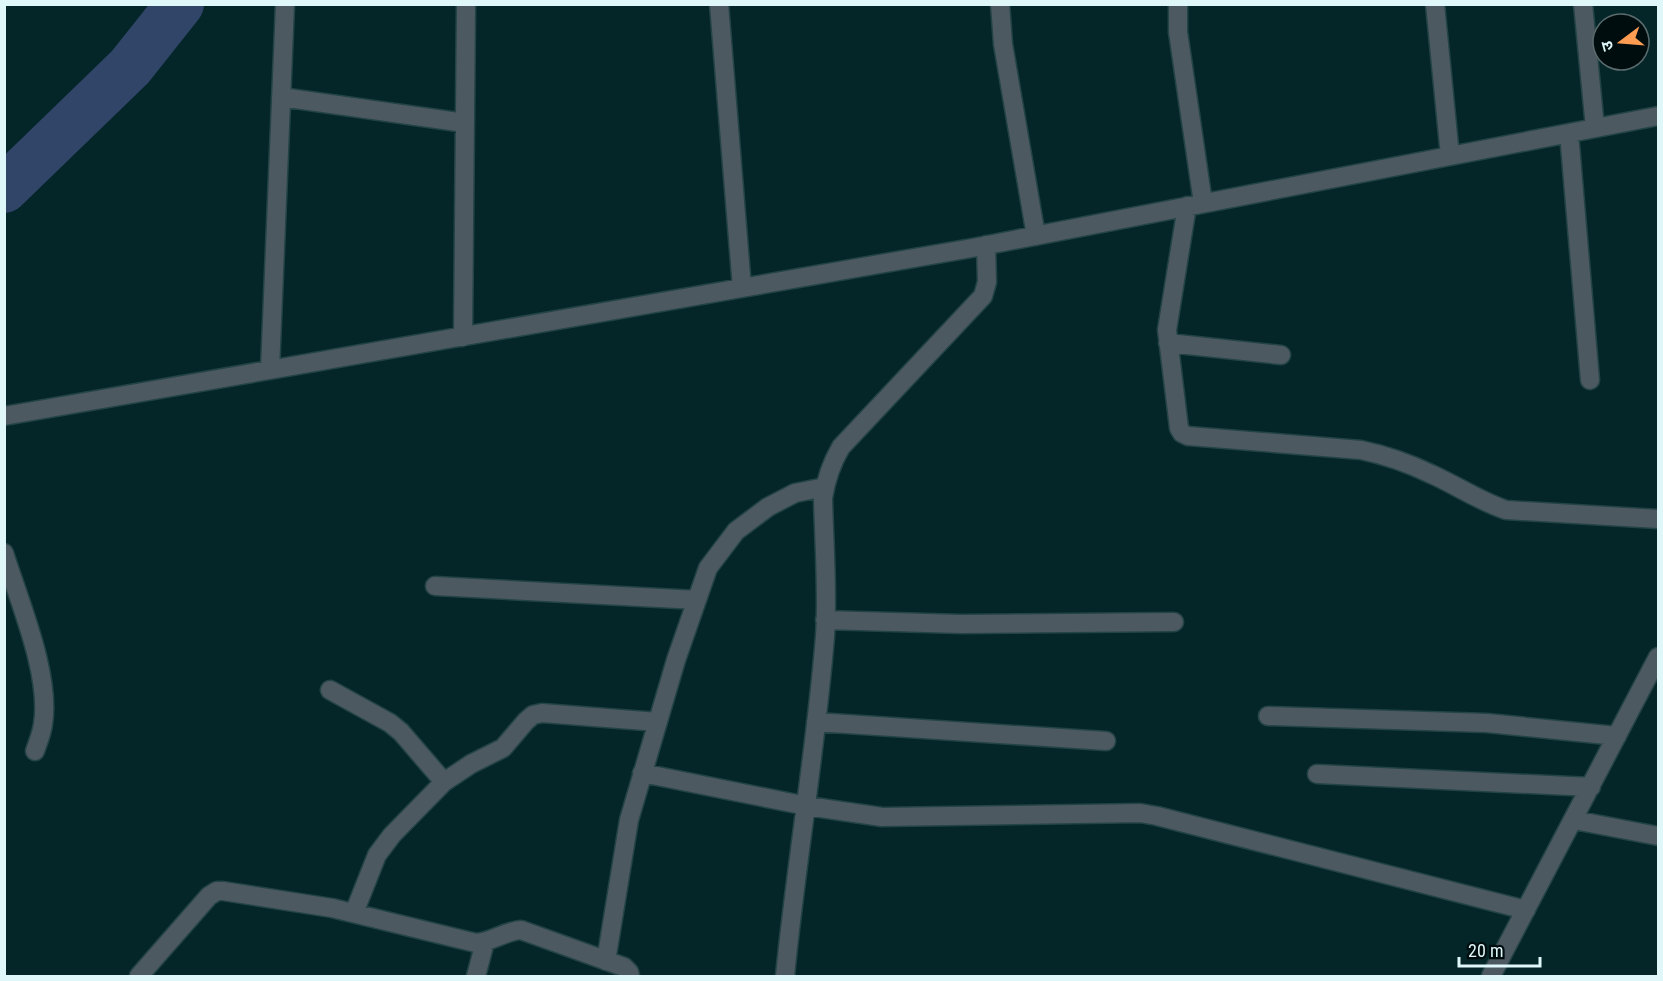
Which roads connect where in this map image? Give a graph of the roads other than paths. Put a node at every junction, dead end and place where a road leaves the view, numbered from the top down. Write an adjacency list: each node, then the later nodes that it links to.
1 (285, 4): 8 (street)
2 (466, 4): 10 (street)
3 (719, 4): 17 (street)
4 (1000, 4): 15 (street)
5 (1178, 4): 14 (street)
6 (1435, 4): 13 (street)
7 (1584, 4): 11 (street)
8 (281, 97): 10 (street); 21 (street)
9 (1659, 116): 11 (street)
10 (465, 123): 18 (street)
11 (1595, 128): 12 (street)
12 (1569, 133): 13 (street); 22 (street)
13 (1450, 156): 14 (street)
14 (1195, 205): 15 (street); 19 (street)
15 (1036, 236): 16 (street)
16 (986, 245): 17 (street); 24 (street)
17 (742, 288): 18 (street)
18 (463, 337): 21 (street)
19 (1168, 343): 20 (street); 25 (street)
20 (1281, 355)
21 (270, 370): 23 (street)
22 (1590, 381)
23 (4, 416)
24 (825, 487): 28 (street); 29 (street)
25 (1659, 519)
26 (4, 553): 38 (street)
27 (435, 586): 28 (street)
28 (697, 600): 34 (street)
29 (825, 620): 30 (street); 35 (street)
30 (1174, 622)
31 (1659, 657): 36 (street)
32 (330, 690): 41 (street)
33 (1268, 716): 36 (street)
34 (658, 722): 39 (street); 41 (street)
35 (816, 722): 37 (street); 43 (street)
36 (1617, 736): 42 (street)
37 (1106, 741)
38 (35, 751)
39 (642, 773): 43 (street); 49 (street)
40 (1317, 774): 42 (street)
41 (444, 782): 47 (street)
42 (1591, 787): 44 (street)
43 (807, 806): 46 (street); 53 (street)
44 (1574, 820): 45 (street); 46 (street)
45 (1659, 836)
46 (1526, 910): 54 (street)
47 (354, 913): 48 (street); 50 (street)
48 (485, 942): 49 (street); 51 (street)
49 (606, 961): 52 (street)
50 (139, 976)
51 (476, 976)
52 (630, 976)
53 (785, 976)
54 (1491, 976)

